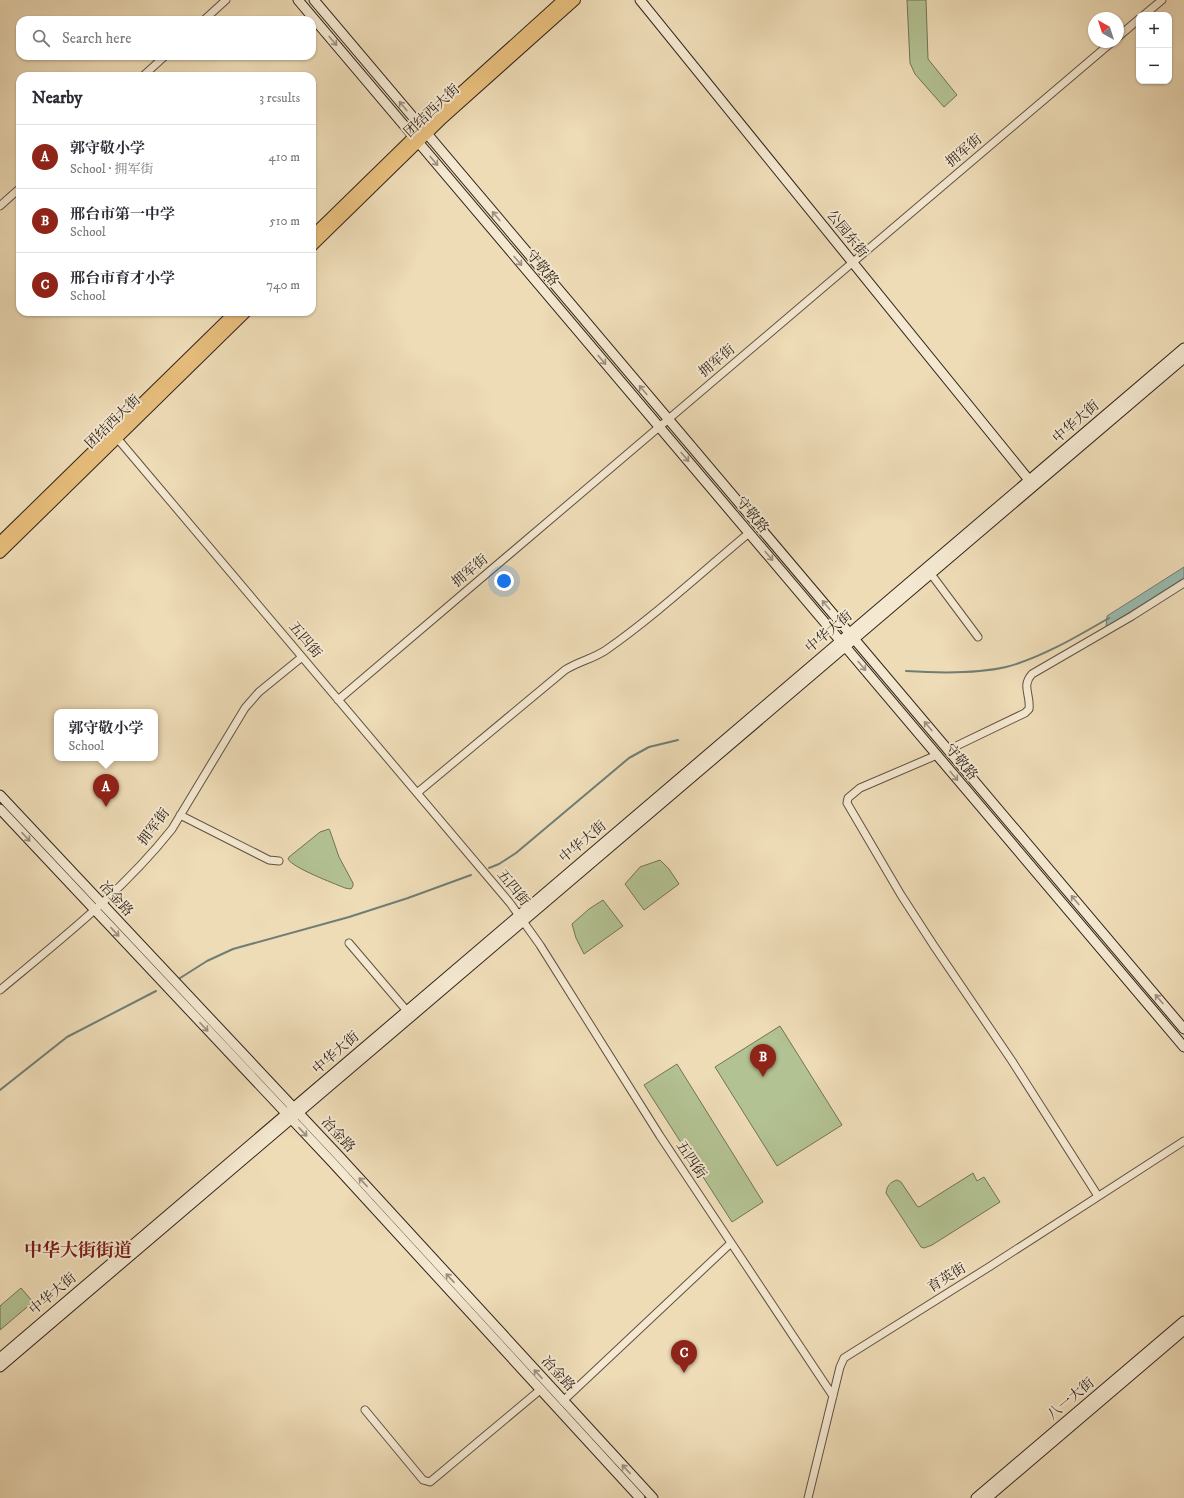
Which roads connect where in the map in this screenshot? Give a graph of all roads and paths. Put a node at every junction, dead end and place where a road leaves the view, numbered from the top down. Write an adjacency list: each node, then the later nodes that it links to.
1 (226, 0): 9 (street)
2 (298, 0): 10 (street, 守敬路, one-way to 10)
3 (314, 0): 17 (street, 守敬路, one-way to 3)
4 (563, 0): 17 (main road, 团结西大街)
5 (575, 0): 17 (main road, 团结西大街)
6 (640, 0): 23 (street, 公园东街)
7 (1162, 0): 8 (street)
8 (1148, 12)
9 (208, 16)
10 (312, 16)
11 (316, 21): 18 (street, 守敬路, one-way to 18)
12 (1136, 22): 13 (street)
13 (1124, 32)
14 (1105, 48): 23 (street, 拥军街)
15 (161, 60): 16 (street)
16 (147, 72)
17 (424, 131): 18 (main road, 团结西大街); 28 (street, 守敬路, one-way to 17)
18 (416, 139): 21 (main road, 团结西大街); 22 (main road, 团结西大街); 29 (street, 守敬路, one-way to 29)
19 (16, 192): 20 (street)
20 (0, 206)
21 (316, 232)
22 (316, 242)
23 (853, 263): 28 (street, 拥军街); 31 (street, 公园东街)
24 (231, 316): 33 (main road, 团结西大街)
25 (242, 316): 30 (main road, 团结西大街)
26 (1184, 348): 31 (street, 中华大街)
27 (1184, 358): 31 (street, 中华大街)
28 (668, 420): 29 (street, 拥军街); 37 (street, 守敬路, one-way to 28)
29 (659, 427): 32 (street, 守敬路, one-way to 32); 41 (street, 拥军街)
30 (117, 438): 34 (main road, 团结西大街); 40 (street, 五四街)
31 (1031, 483): 35 (street, 中华大街); 37 (street, 中华大街)
32 (749, 533): 39 (street, 守敬路, one-way to 39); 44 (street)
33 (0, 542)
34 (0, 553)
35 (931, 574): 37 (street, 中华大街); 38 (street)
36 (1184, 583): 42 (street)
37 (852, 636): 39 (street, 中华大街); 42 (street, 守敬路, one-way to 37)
38 (978, 637)
39 (843, 644): 43 (street, 守敬路, one-way to 43); 50 (street, 中华大街)
40 (302, 657): 41 (street, 五四街); 47 (street, 拥军街)
41 (338, 700): 44 (street, 五四街)
42 (948, 750): 54 (street, 守敬路, one-way to 42)
43 (937, 755): 55 (street, 守敬路, one-way to 55); 58 (street)
44 (417, 793): 50 (street, 五四街)
45 (0, 795): 49 (street, 冶金路)
46 (0, 809): 49 (street, 冶金路, one-way to 49)
47 (180, 815): 48 (street); 49 (street, 拥军街)
48 (279, 861)
49 (98, 907): 52 (street, 拥军街); 56 (street, 冶金路)
50 (521, 918): 53 (street, 中华大街); 56 (street, 中华大街); 59 (street, 五四街)
51 (349, 942): 53 (street)
52 (0, 990)
53 (407, 1011): 56 (street, 中华大街)
54 (1184, 1029)
55 (1184, 1047)
56 (292, 1114): 62 (street, 中华大街); 63 (street, 中华大街); 64 (street, 冶金路, one-way to 64); 66 (street, 冶金路, one-way to 56)
57 (1184, 1141): 58 (street, 育英街)
58 (1098, 1196): 65 (street, 育英街)
59 (731, 1243): 65 (street, 五四街); 66 (street)
60 (1184, 1321): 71 (street, 八一大街)
61 (1184, 1330): 72 (street, 八一大街)
62 (0, 1358)
63 (0, 1367)
64 (540, 1390): 67 (street); 68 (street, 冶金路)
65 (833, 1396): 70 (street, 育英街)
66 (563, 1401): 69 (street, 冶金路, one-way to 66)
67 (365, 1410)
68 (640, 1498)
69 (653, 1498)
70 (808, 1498)
71 (976, 1498)
72 (987, 1498)

